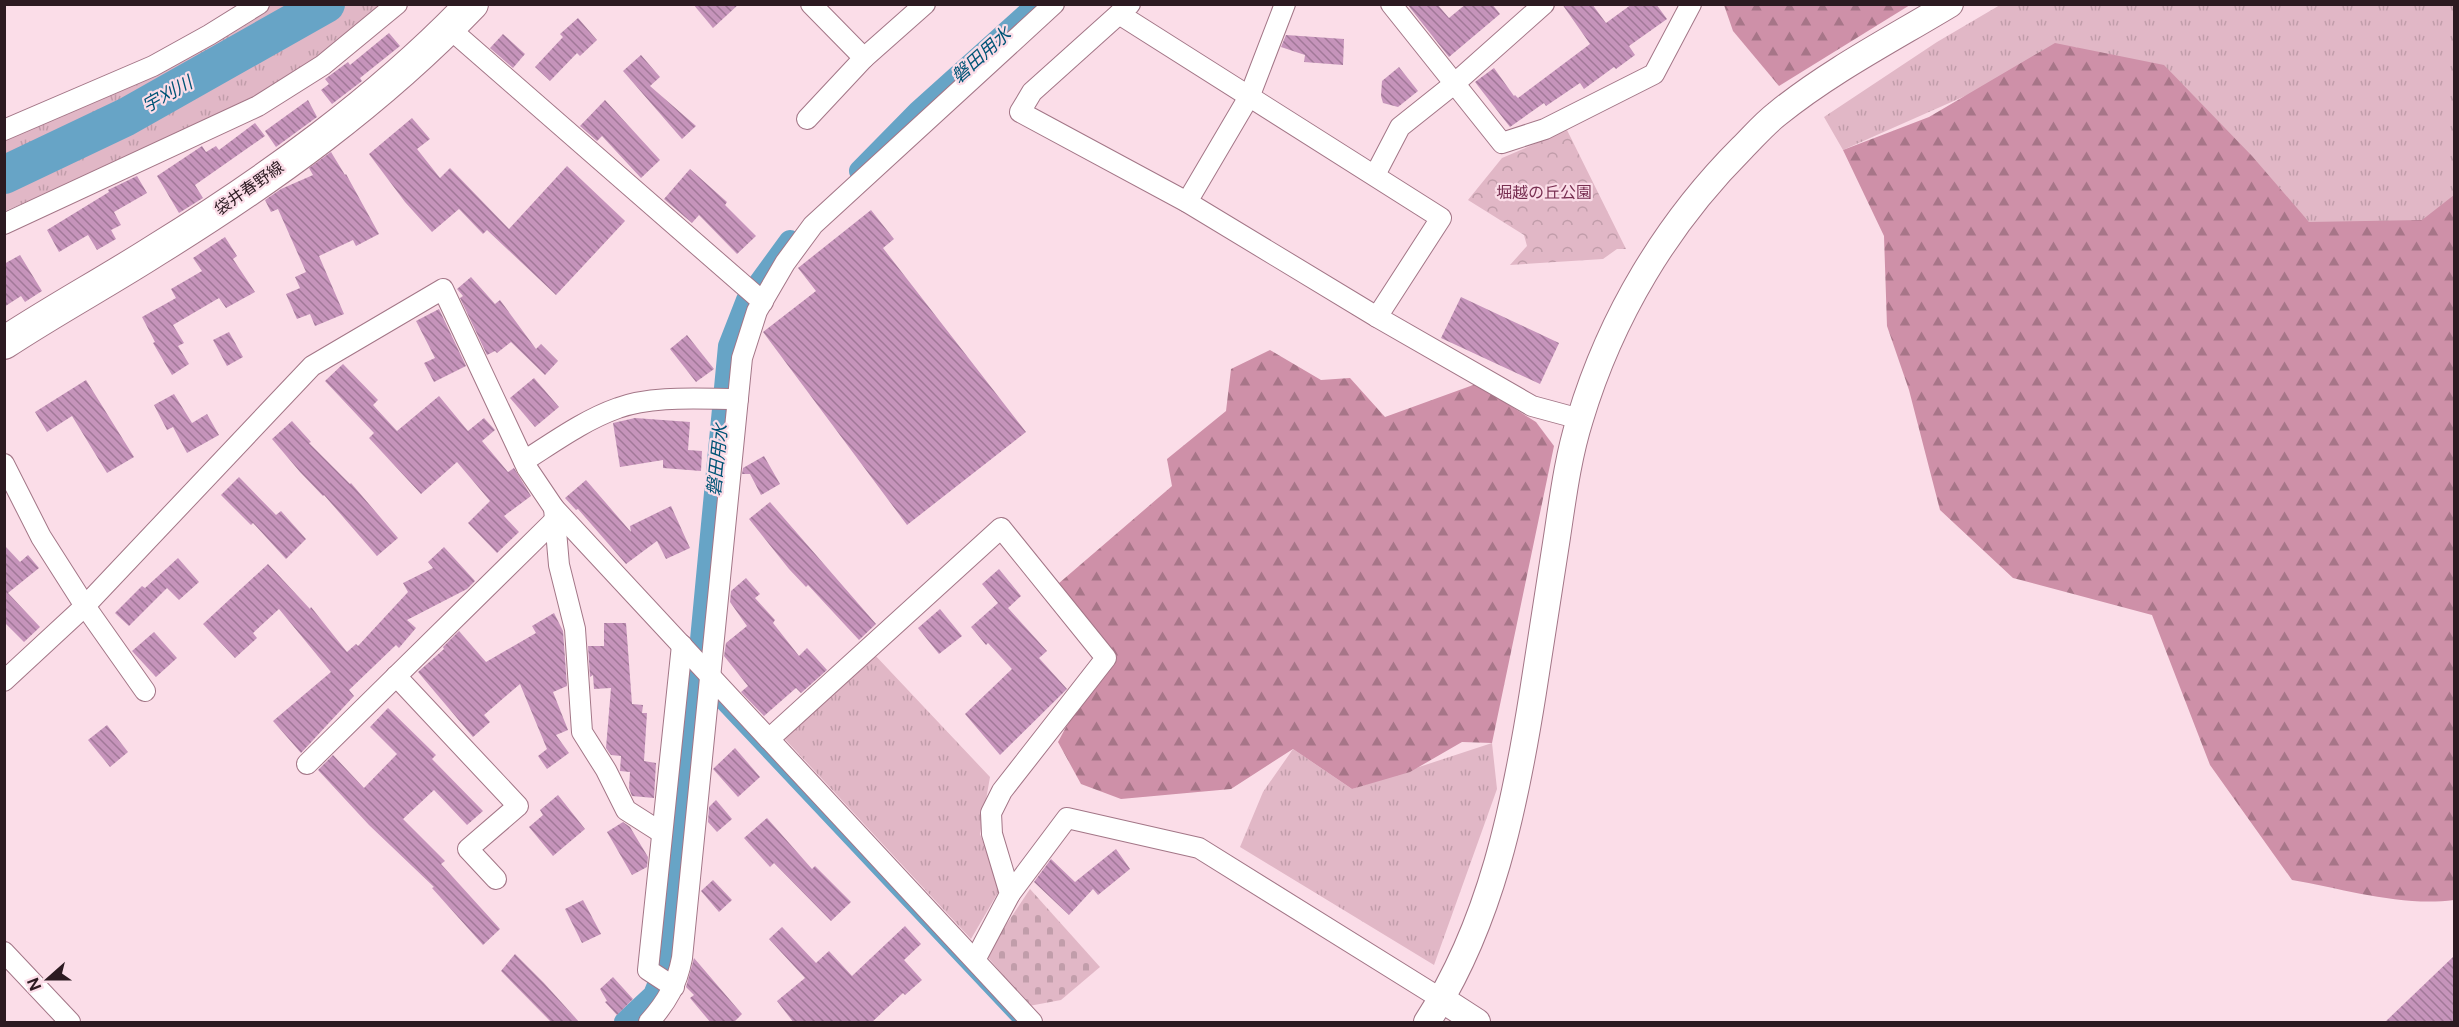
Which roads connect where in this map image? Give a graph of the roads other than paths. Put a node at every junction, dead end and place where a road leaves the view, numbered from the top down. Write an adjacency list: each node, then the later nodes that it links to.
1 (259, 4): 18 (street)
2 (397, 4): 21 (street)
3 (472, 4): 13 (main road, 袋井春野線)
4 (811, 4): 14 (street)
5 (925, 4): 14 (street)
6 (1054, 4): 22 (street)
7 (1285, 4): 16 (street)
8 (1391, 4): 15 (street)
9 (1544, 4): 15 (street)
10 (1691, 4): 15 (street)
11 (1950, 4): 26 (street)
12 (1125, 9): 16 (street); 20 (street)
13 (450, 28): 22 (street); 24 (main road, 袋井春野線)
14 (864, 58): 17 (street)
15 (1454, 84): 19 (street)
16 (1250, 96): 19 (street); 20 (street)
17 (807, 119)
18 (4, 130)
19 (1374, 175): 23 (street)
20 (1187, 202): 23 (street)
21 (4, 224)
22 (763, 302): 25 (street)
23 (1377, 317): 26 (street)
24 (4, 343)
25 (738, 399): 27 (street); 33 (street)
26 (1580, 419): 44 (street)
27 (524, 461): 29 (street); 30 (street)
28 (4, 464): 30 (street)
29 (554, 514): 31 (street); 32 (street); 38 (street)
30 (85, 606): 34 (street); 35 (street)
31 (682, 645): 33 (street); 38 (street)
32 (396, 676): 37 (street); 39 (street)
33 (711, 677): 36 (street); 43 (street)
34 (4, 681)
35 (145, 691)
36 (769, 739): 40 (street); 42 (street)
37 (306, 764)
38 (662, 833): 43 (street)
39 (496, 879)
40 (1010, 894): 42 (street); 44 (street)
41 (4, 952): 45 (street)
42 (975, 960): 47 (street)
43 (674, 987): 46 (street)
44 (1443, 1000): 48 (street); 49 (street)
45 (70, 1023)
46 (648, 1023)
47 (1032, 1023)
48 (1427, 1023)
49 (1477, 1023)

